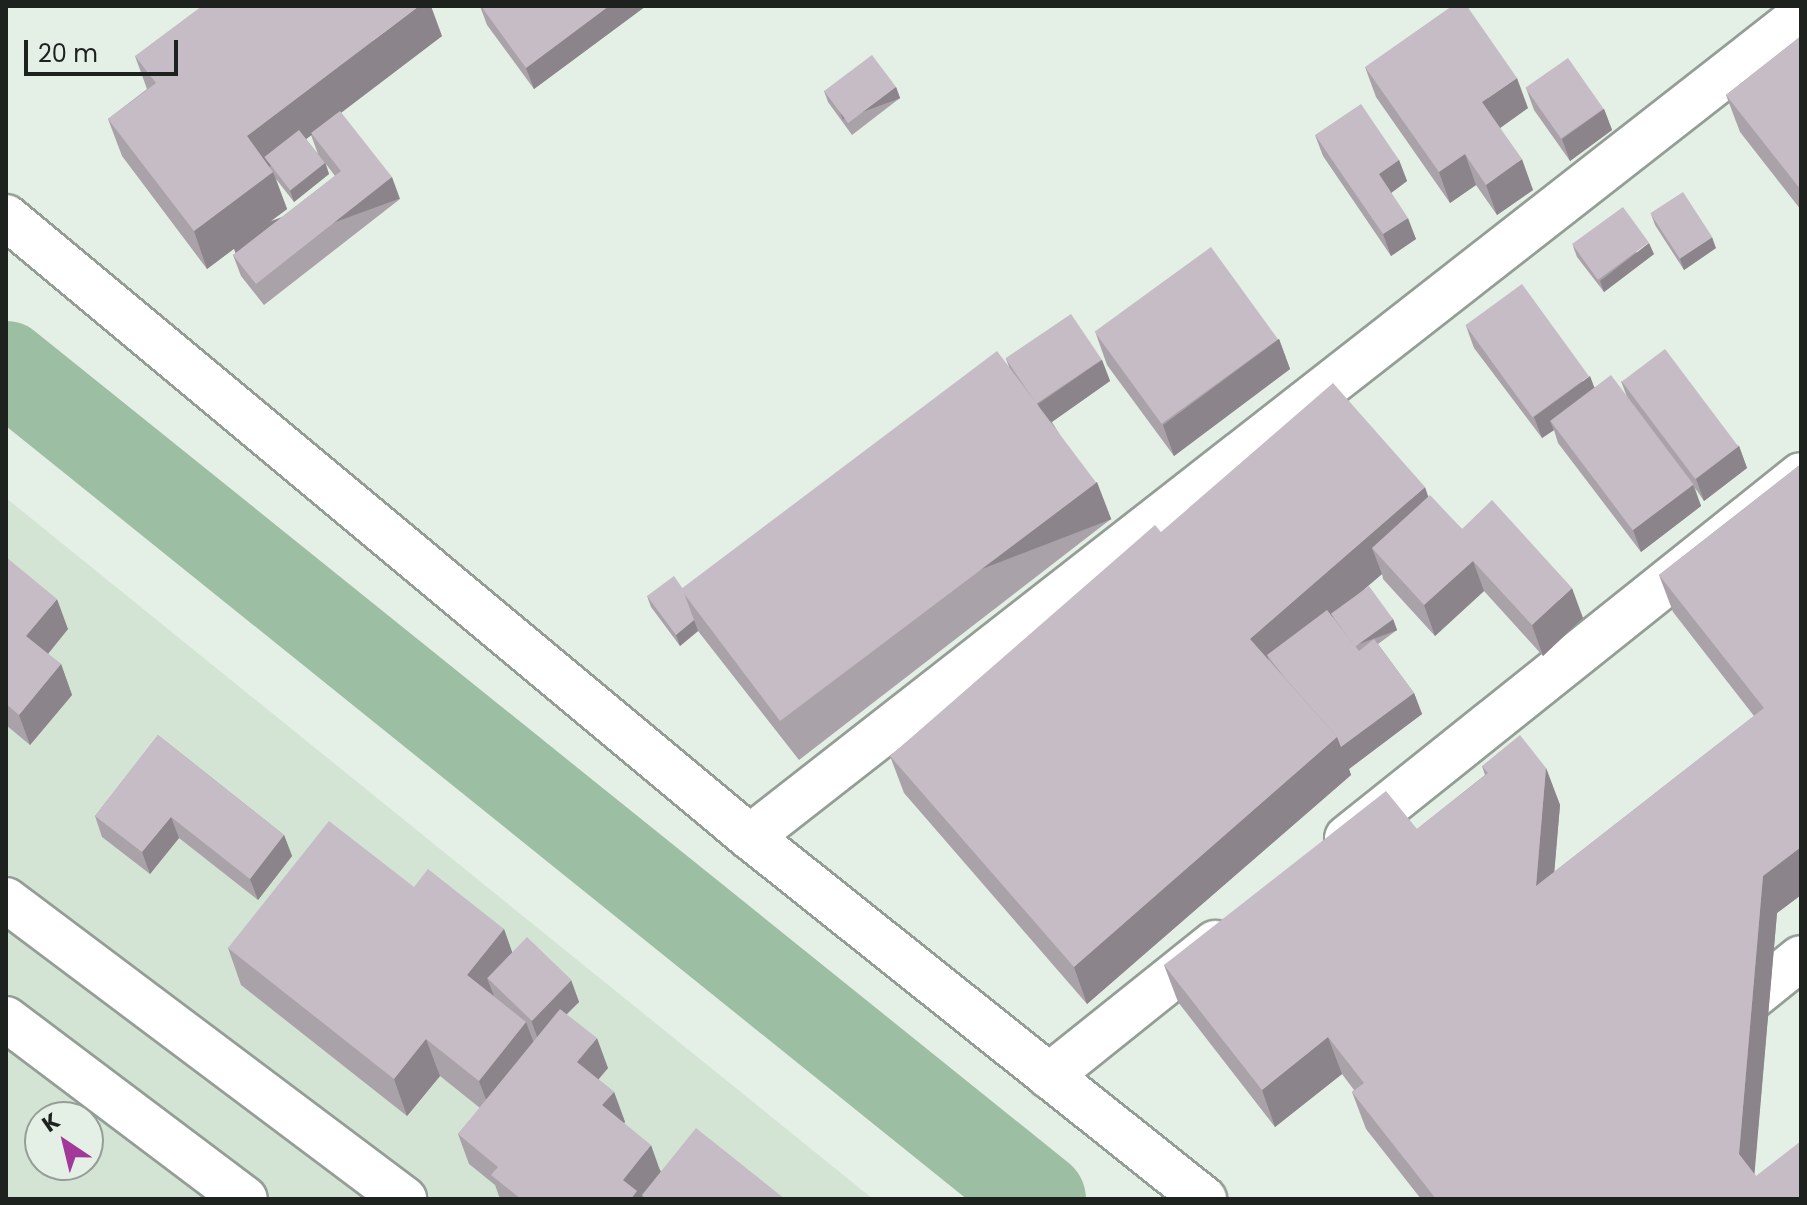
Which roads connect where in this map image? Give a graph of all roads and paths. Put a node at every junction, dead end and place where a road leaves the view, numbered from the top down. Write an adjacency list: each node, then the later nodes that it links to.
1 (1801, 16): 4 (street)
2 (6, 217): 4 (street)
3 (1801, 475): 5 (street)
4 (750, 837): 11 (street)
5 (1320, 859)
6 (6, 900): 13 (street)
7 (1246, 918): 11 (street)
8 (1801, 958): 10 (street)
9 (6, 1019): 12 (street)
10 (1693, 1045)
11 (1049, 1076): 14 (street)
12 (245, 1199)
13 (404, 1199)
14 (1204, 1199)

